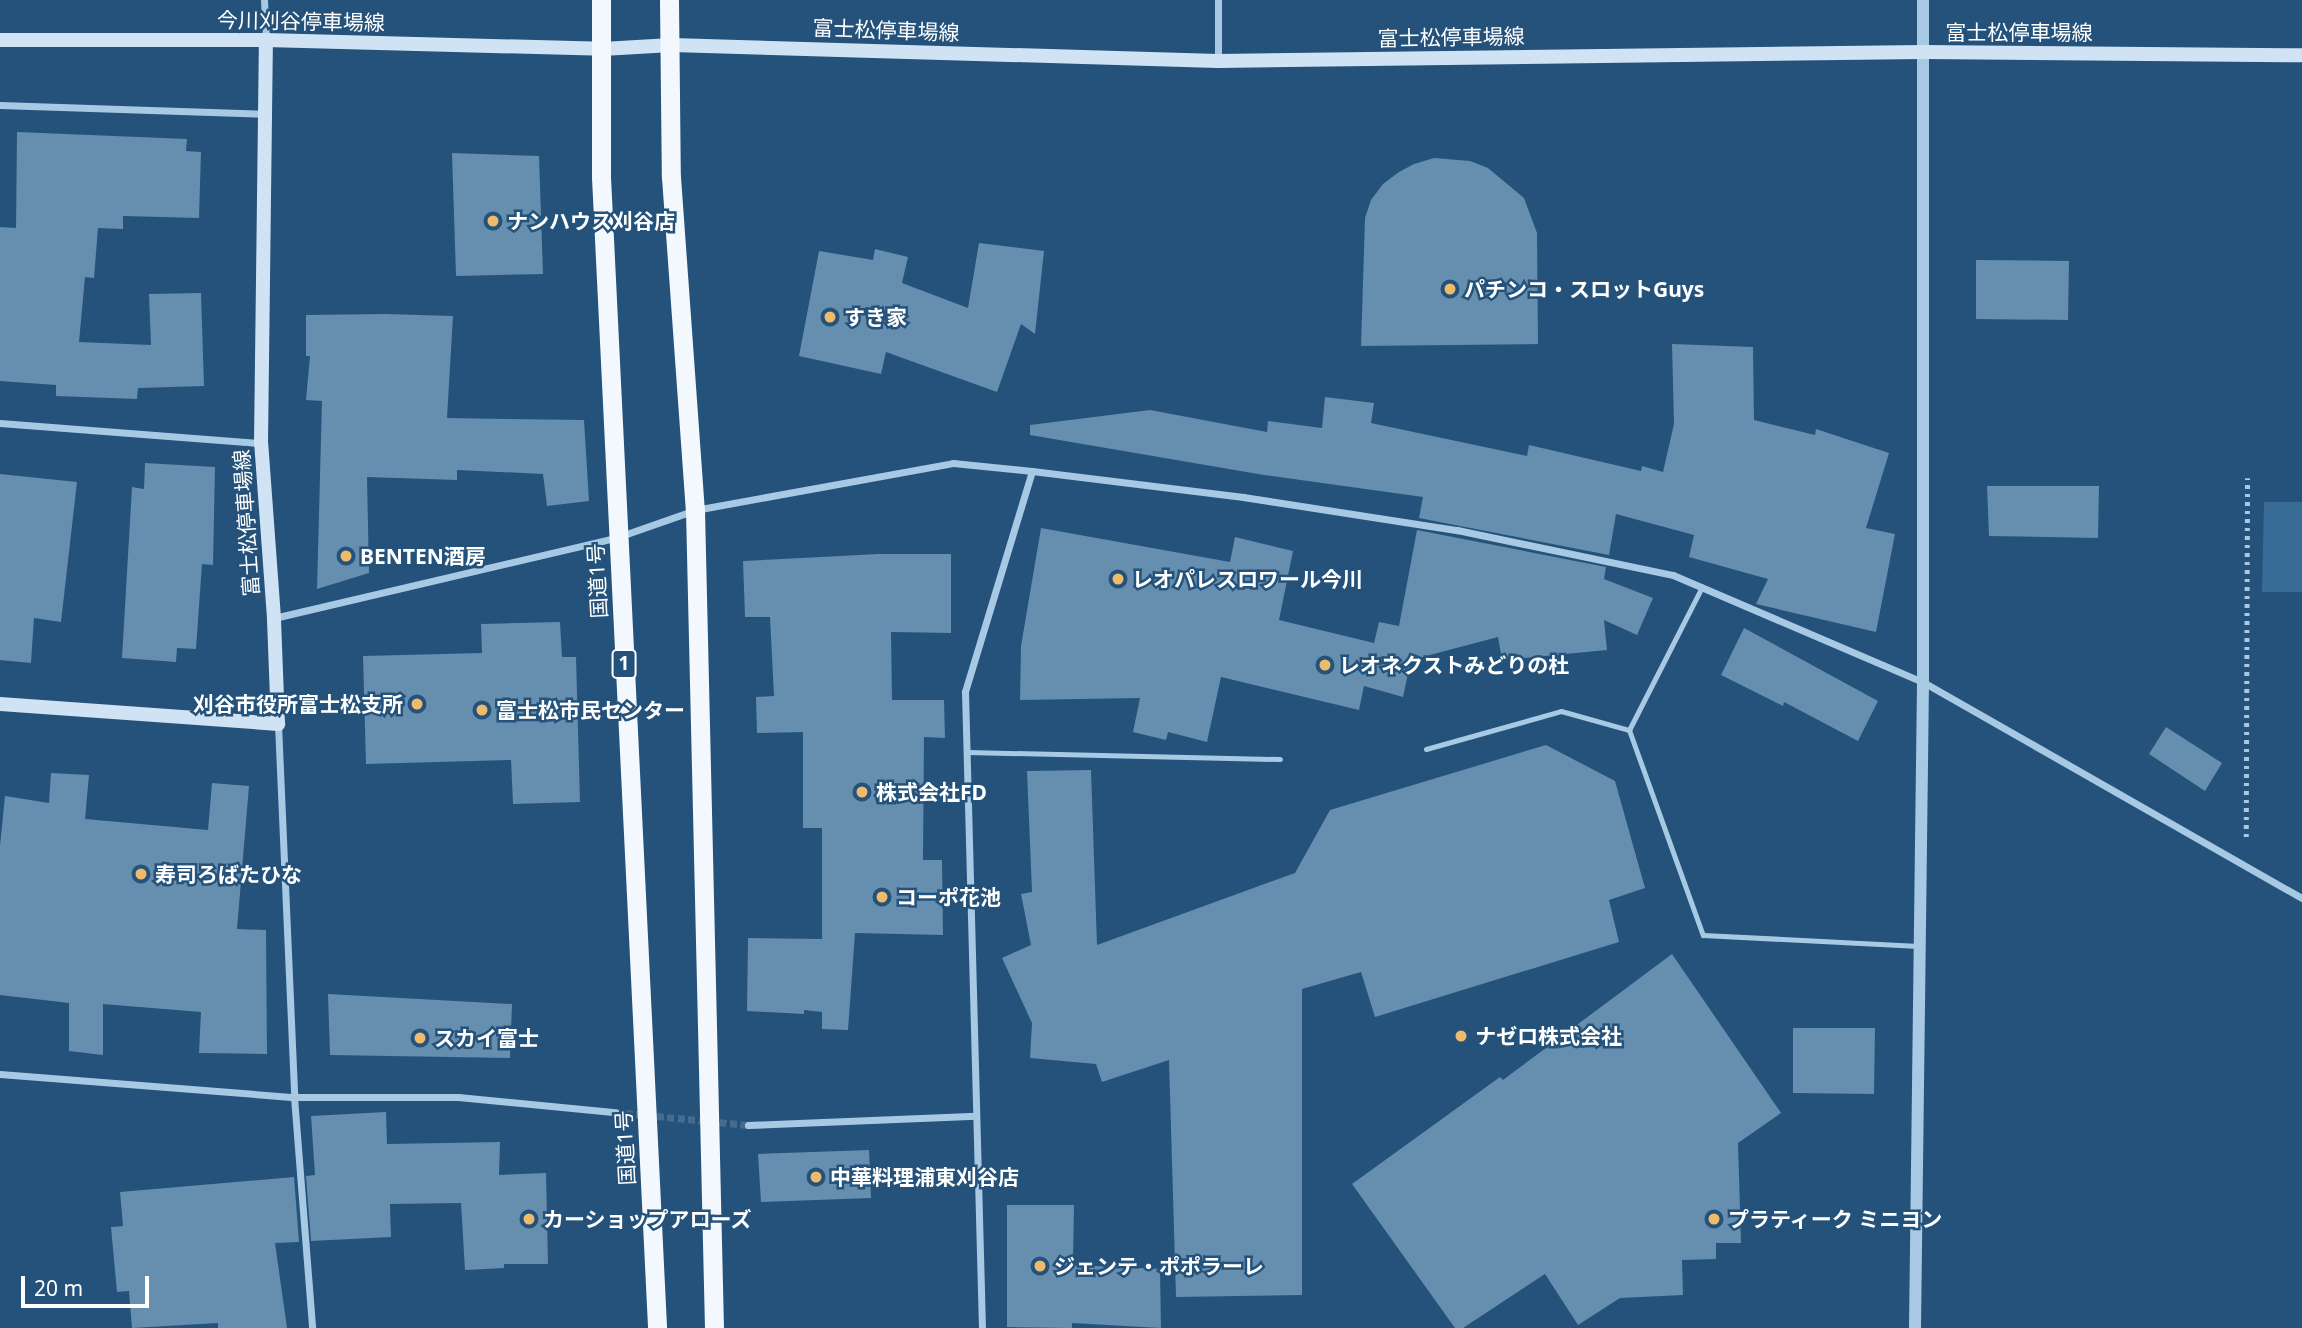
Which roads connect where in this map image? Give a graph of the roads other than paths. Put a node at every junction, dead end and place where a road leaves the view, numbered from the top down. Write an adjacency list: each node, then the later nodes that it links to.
1 (264, 0): 7 (street)
2 (601, 0): 9 (highway, 国道1号 / 1)
3 (669, 0): 8 (highway)
4 (1218, 0): 12 (street)
5 (1923, 0): 10 (street)
6 (0, 40): 7 (main road, 今川刈谷停車場線)
7 (266, 40): 9 (main road, 今川刈谷停車場線); 14 (main road, 富士松停車場線)
8 (672, 45): 9 (main road, 富士松停車場線); 12 (main road, 富士松停車場線); 18 (highway)
9 (602, 49): 19 (highway, 国道1号 / 1)
10 (1923, 52): 11 (main road, 富士松停車場線); 12 (main road, 富士松停車場線); 22 (street)
11 (2302, 55)
12 (1218, 61)
13 (0, 105): 14 (street)
14 (265, 114): 16 (main road, 富士松停車場線)
15 (0, 423): 16 (street)
16 (261, 443): 21 (main road, 富士松停車場線)
17 (1032, 471): 18 (street); 20 (street); 27 (street)
18 (695, 510): 19 (street); 38 (highway)
19 (618, 537): 21 (street); 37 (highway, 国道1号 / 1)
20 (1702, 587): 22 (street); 25 (lane)
21 (274, 618): 24 (main road, 富士松停車場線)
22 (1923, 682): 29 (street); 30 (street)
23 (0, 704): 24 (main road)
24 (278, 724): 32 (street)
25 (1629, 730): 26 (lane); 30 (lane)
26 (1426, 749)
27 (967, 752): 28 (lane); 34 (street)
28 (1280, 758)
29 (2302, 898)
30 (1919, 946): 40 (street)
31 (0, 1074): 32 (street)
32 (294, 1097): 33 (street); 36 (street)
33 (615, 1112)
34 (976, 1116): 35 (street); 39 (street)
35 (748, 1125)
36 (312, 1328)
37 (657, 1328)
38 (714, 1328)
39 (982, 1328)
40 (1914, 1328)

